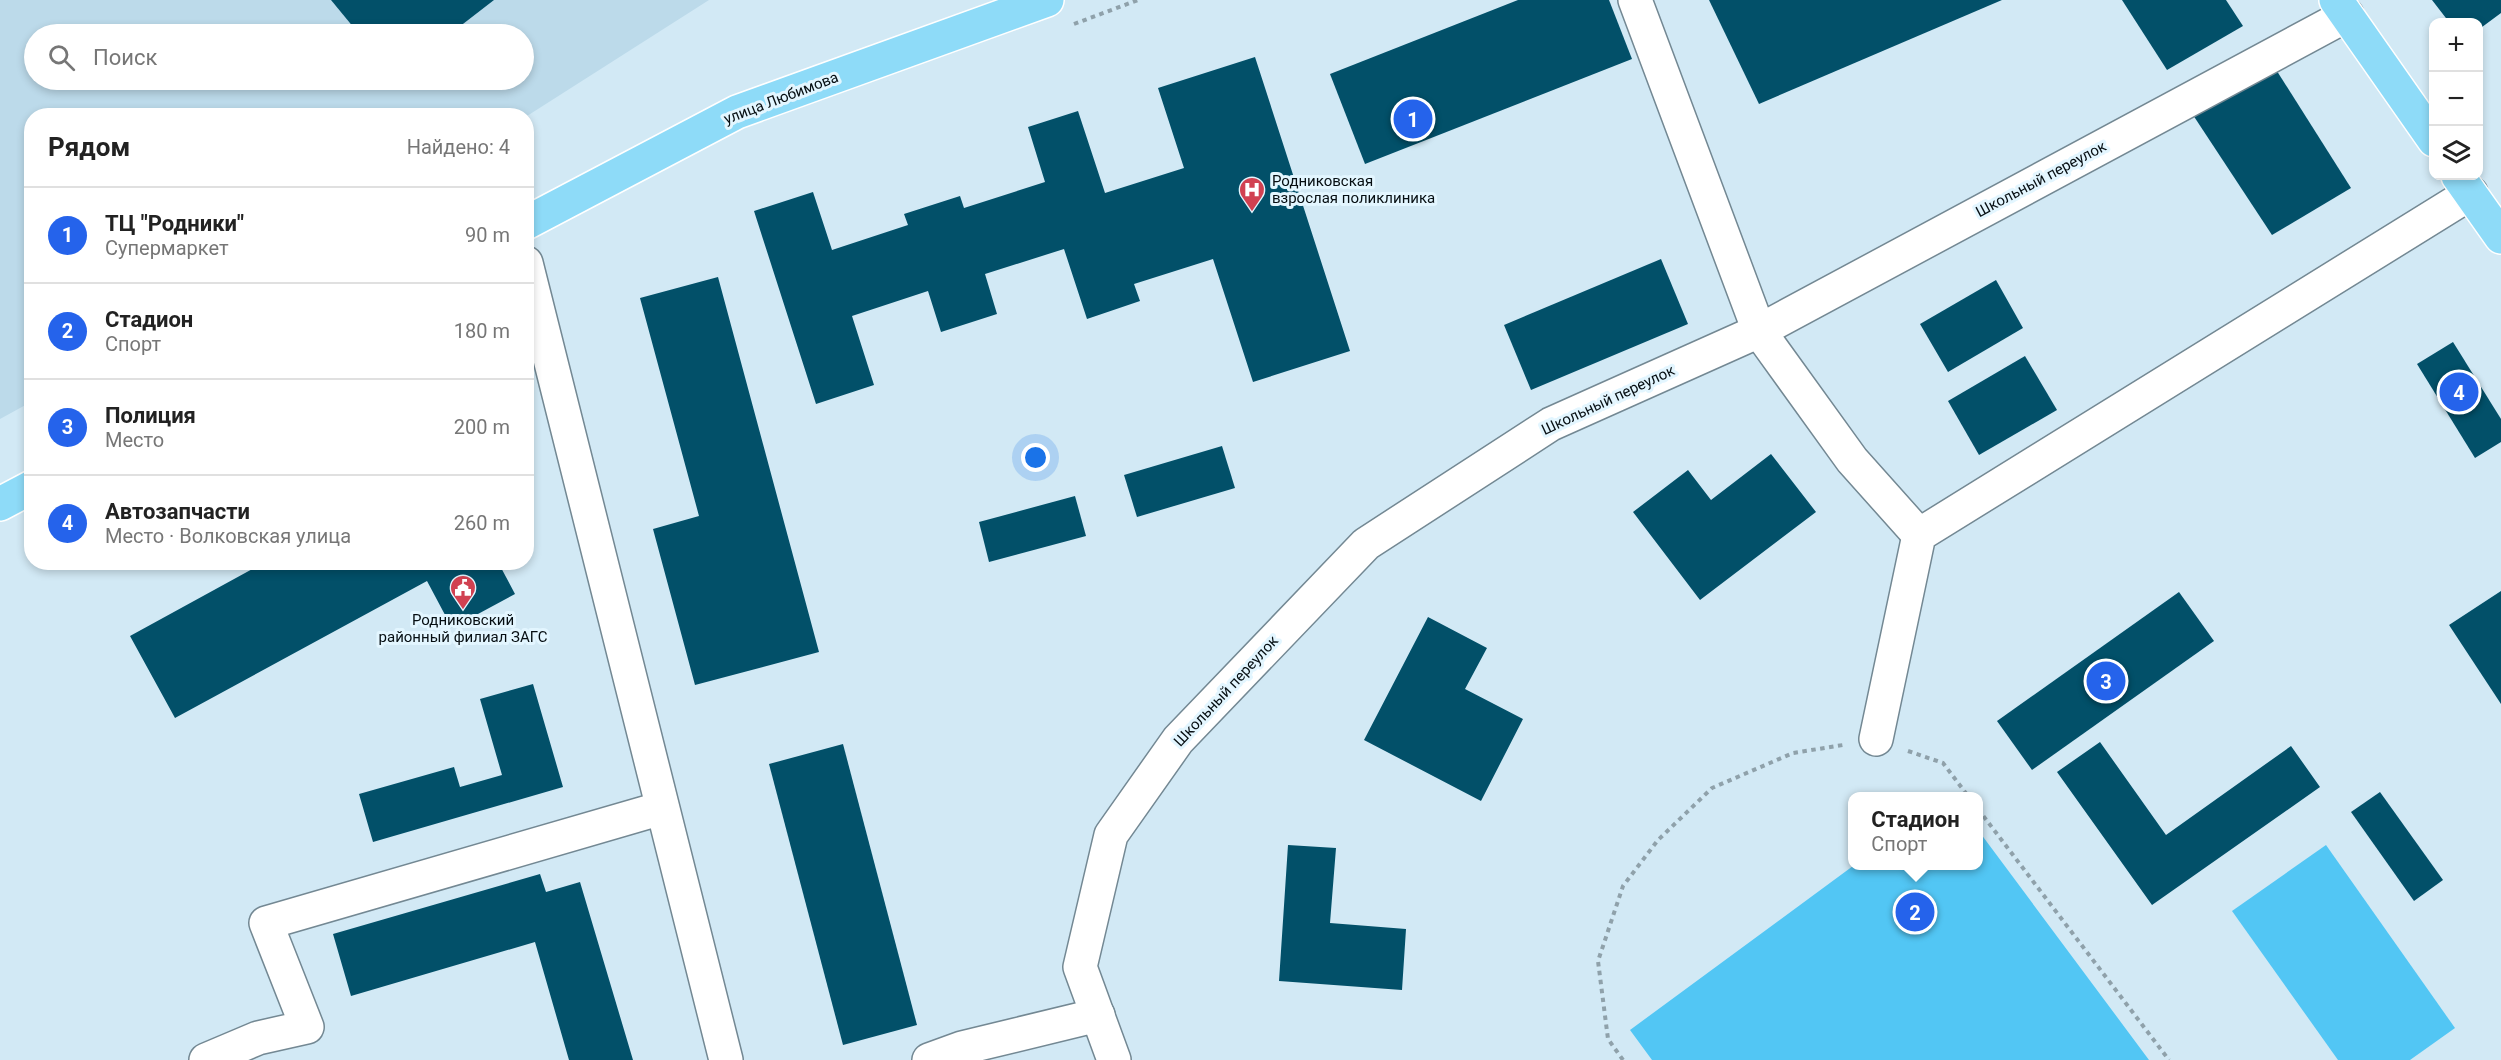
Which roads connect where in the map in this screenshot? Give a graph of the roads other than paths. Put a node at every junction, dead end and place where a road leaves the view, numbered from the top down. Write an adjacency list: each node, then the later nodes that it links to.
1 (1047, 0): 6 (main road, улица Любимова)
2 (1635, 0): 9 (street)
3 (2341, 7): 4 (main road); 9 (street, Школьный переулок)
4 (2429, 134)
5 (2464, 184): 7 (main road); 12 (street)
6 (534, 219)
7 (2501, 237)
8 (534, 295): 14 (street)
9 (1759, 331): 12 (street); 15 (street, Школьный переулок)
10 (24, 491): 11 (main road)
11 (0, 504)
12 (1919, 535): 13 (street)
13 (1876, 739)
14 (662, 808): 16 (street); 17 (street)
15 (1098, 1015): 18 (street); 19 (street, Школьный переулок)
16 (206, 1060)
17 (726, 1060)
18 (929, 1060)
19 (1114, 1060)

